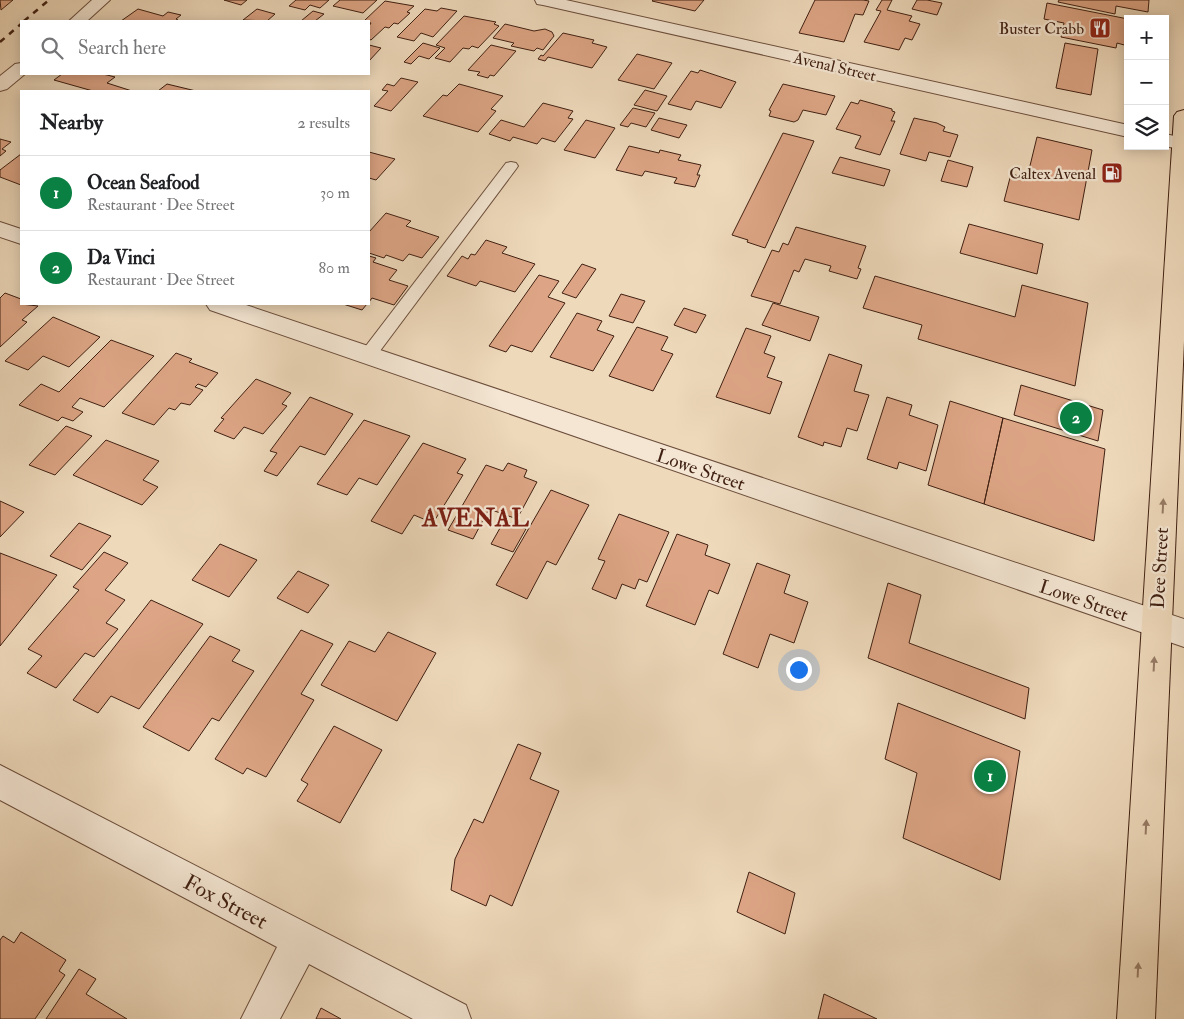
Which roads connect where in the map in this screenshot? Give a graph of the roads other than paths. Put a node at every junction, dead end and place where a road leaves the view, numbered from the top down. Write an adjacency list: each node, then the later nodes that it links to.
1 (102, 0): 3 (street)
2 (543, 0): 7 (street, Avenal Street)
3 (78, 20)
4 (20, 69): 5 (street)
5 (0, 85)
6 (1184, 116): 8 (main road, Dee Street)
7 (1124, 130)
8 (1177, 142): 14 (main road, Dee Street, one-way to 8)
9 (511, 166): 13 (lane)
10 (0, 229): 11 (street)
11 (20, 236)
12 (221, 305): 13 (street, Lowe Street)
13 (368, 355): 14 (street, Lowe Street)
14 (1170, 629): 19 (main road, Dee Street, one-way to 14)
15 (0, 782): 16 (street, Fox Street)
16 (301, 940): 17 (street); 18 (street, Fox Street)
17 (260, 1019)
18 (452, 1019)
19 (1136, 1019)

